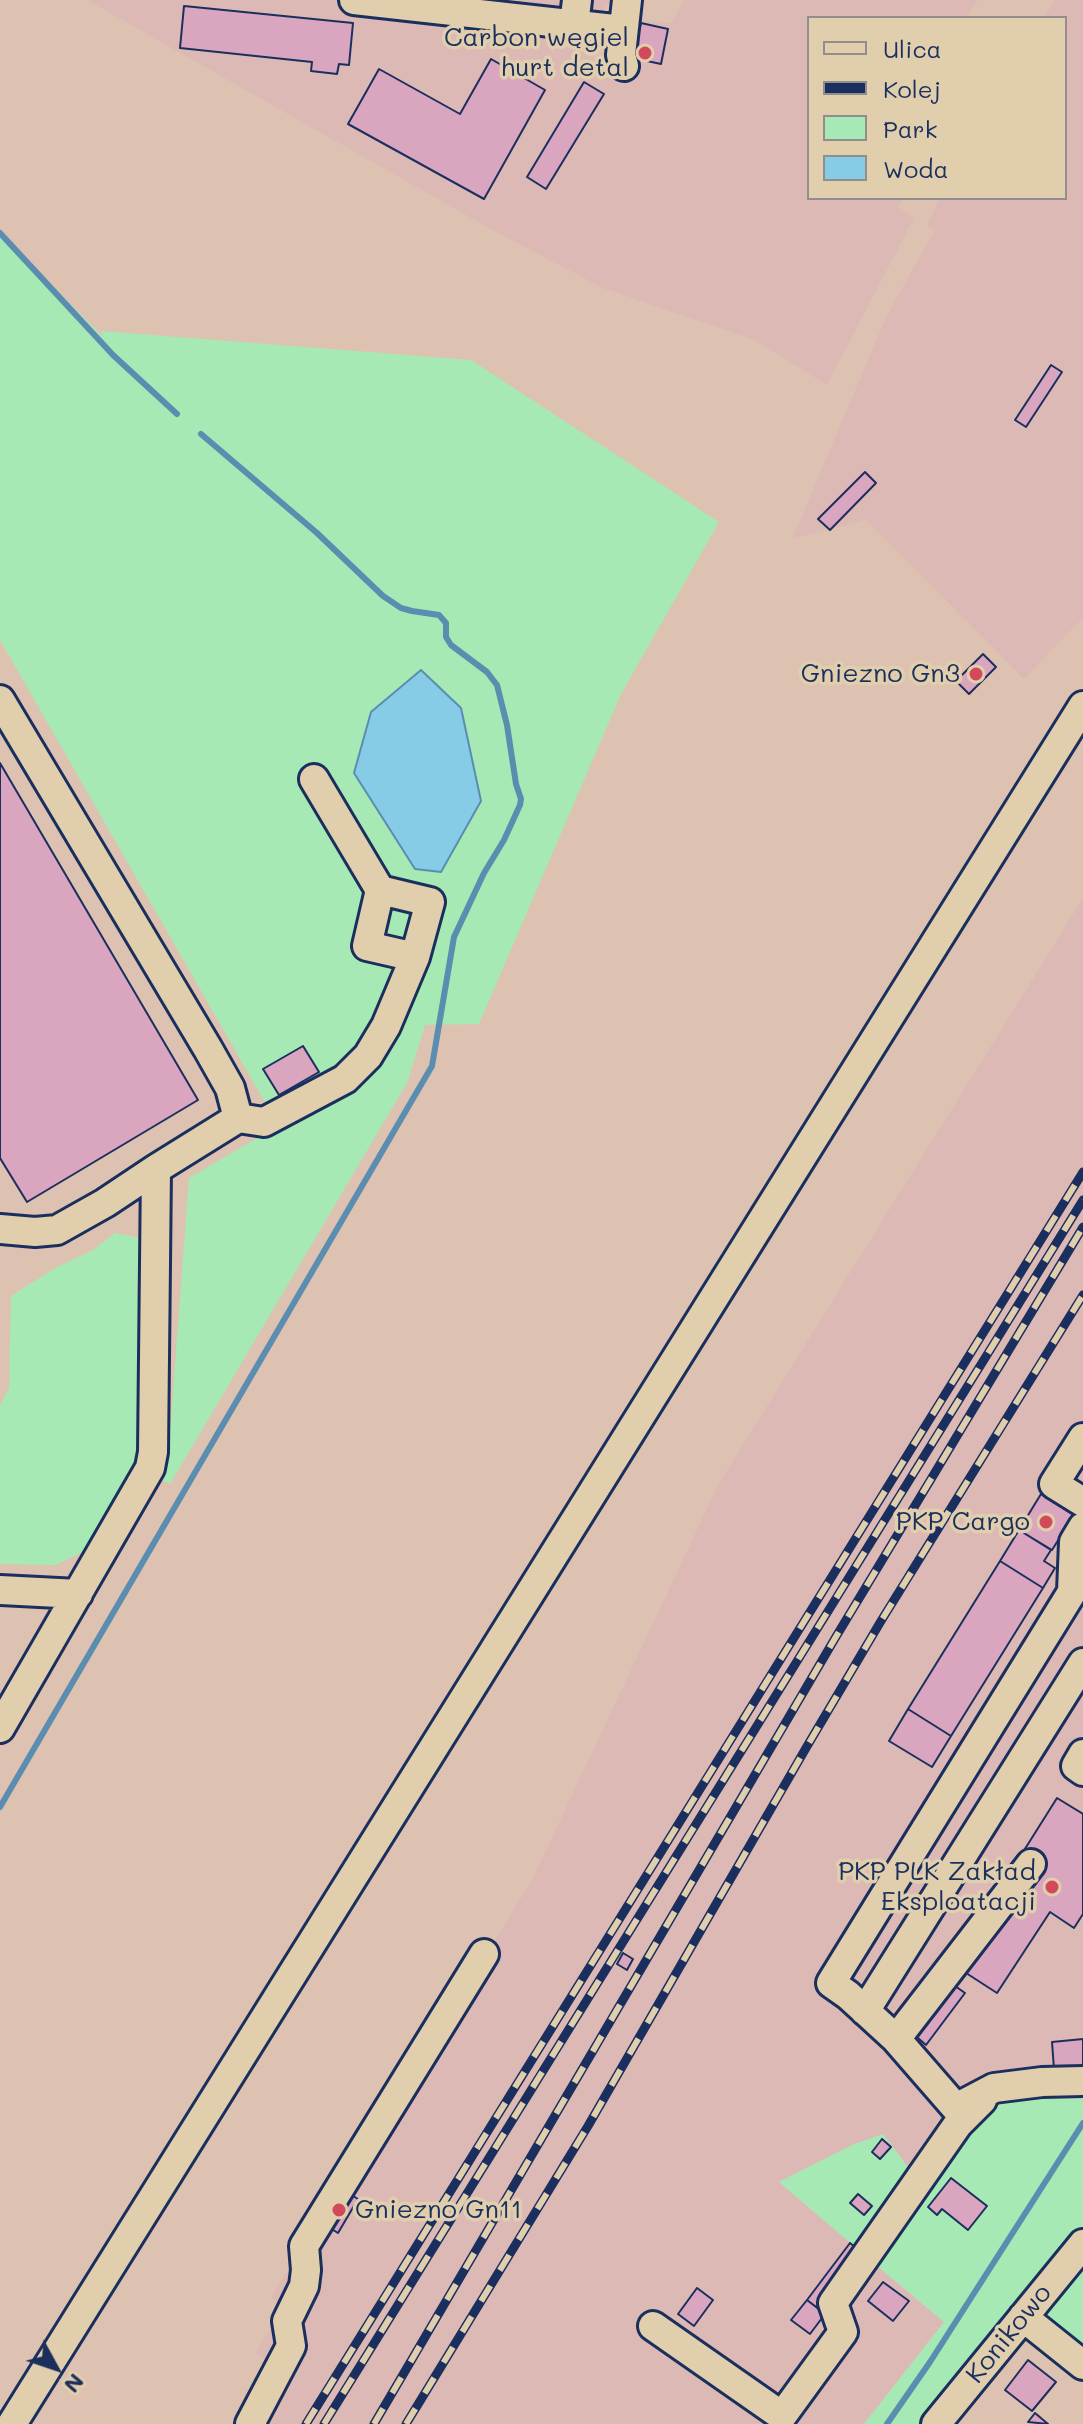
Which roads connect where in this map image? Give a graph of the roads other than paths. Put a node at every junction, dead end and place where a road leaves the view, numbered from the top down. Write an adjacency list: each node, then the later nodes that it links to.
1 (354, 0): 3 (street)
2 (627, 0): 4 (street)
3 (575, 12): 4 (street)
4 (623, 30): 5 (street)
5 (624, 66)
6 (0, 700): 11 (street)
7 (1083, 706): 34 (street)
8 (314, 779): 9 (street)
9 (380, 890): 10 (street); 10 (street)
10 (415, 957): 11 (street)
11 (238, 1118): 12 (street)
12 (156, 1169): 13 (street); 18 (street)
13 (0, 1229)
14 (1083, 1438): 15 (street)
15 (1083, 1502)
16 (1083, 1527): 26 (street)
17 (0, 1590): 18 (street); 19 (street)
18 (78, 1594): 21 (street)
19 (0, 1597)
20 (1083, 1663): 26 (street)
21 (0, 1728)
22 (1083, 1754): 23 (street)
23 (1083, 1771)
24 (1031, 1864): 27 (street)
25 (484, 1954): 35 (street)
26 (865, 2011): 27 (street)
27 (896, 2039): 29 (street)
28 (1083, 2081): 29 (street)
29 (994, 2088): 32 (street)
30 (1083, 2244): 31 (street, Konikowo)
31 (1023, 2317): 33 (street); 36 (street, Konikowo)
32 (653, 2326)
33 (1083, 2365)
34 (12, 2424)
35 (250, 2424)
36 (936, 2424)

